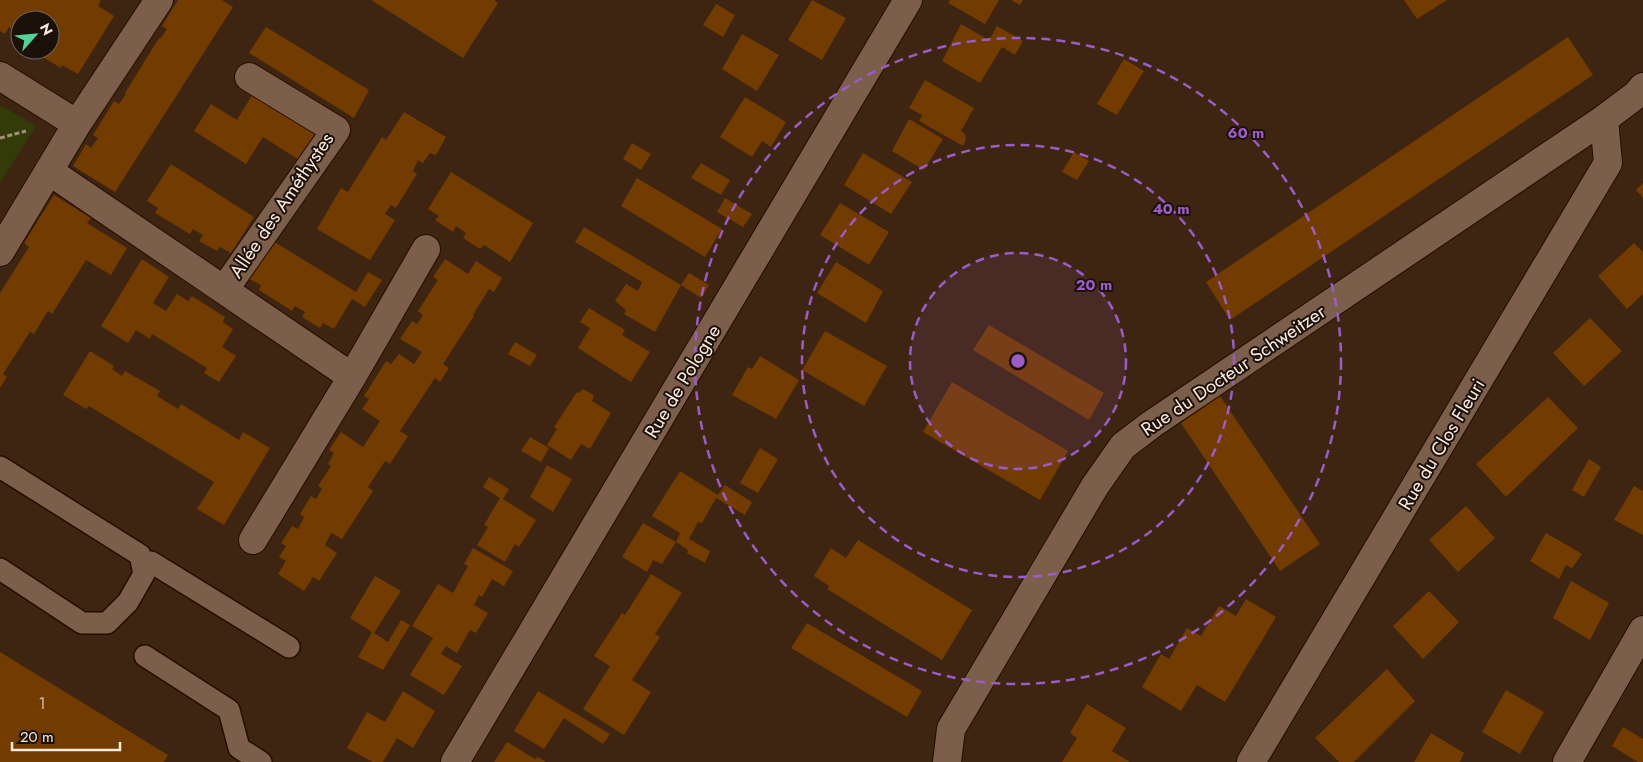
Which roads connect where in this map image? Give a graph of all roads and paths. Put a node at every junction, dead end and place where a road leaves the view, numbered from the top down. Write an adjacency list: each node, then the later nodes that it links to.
1 (159, 0): 7 (street)
2 (908, 0): 21 (street, Rue de Pologne)
3 (0, 76): 7 (street)
4 (249, 77): 11 (street, Allée des Améthystes)
5 (1643, 87): 6 (street, Rue du Docteur Schweitzer)
6 (1604, 119): 22 (street, Rue du Docteur Schweitzer); 23 (street, Rue du Clos Fleuri)
7 (77, 124): 8 (street)
8 (49, 172): 10 (street); 11 (street, Allée des Améthystes)
9 (426, 248): 12 (street)
10 (0, 252)
11 (224, 290): 12 (street, Allée des Améthystes)
12 (352, 378): 14 (street)
13 (0, 467): 15 (lane)
14 (253, 540)
15 (142, 564): 16 (lane); 18 (lane)
16 (0, 569)
17 (1643, 630): 24 (street)
18 (289, 647)
19 (145, 656): 20 (lane)
20 (261, 762)
21 (455, 762)
22 (947, 762)
23 (1251, 762)
24 (1567, 762)

